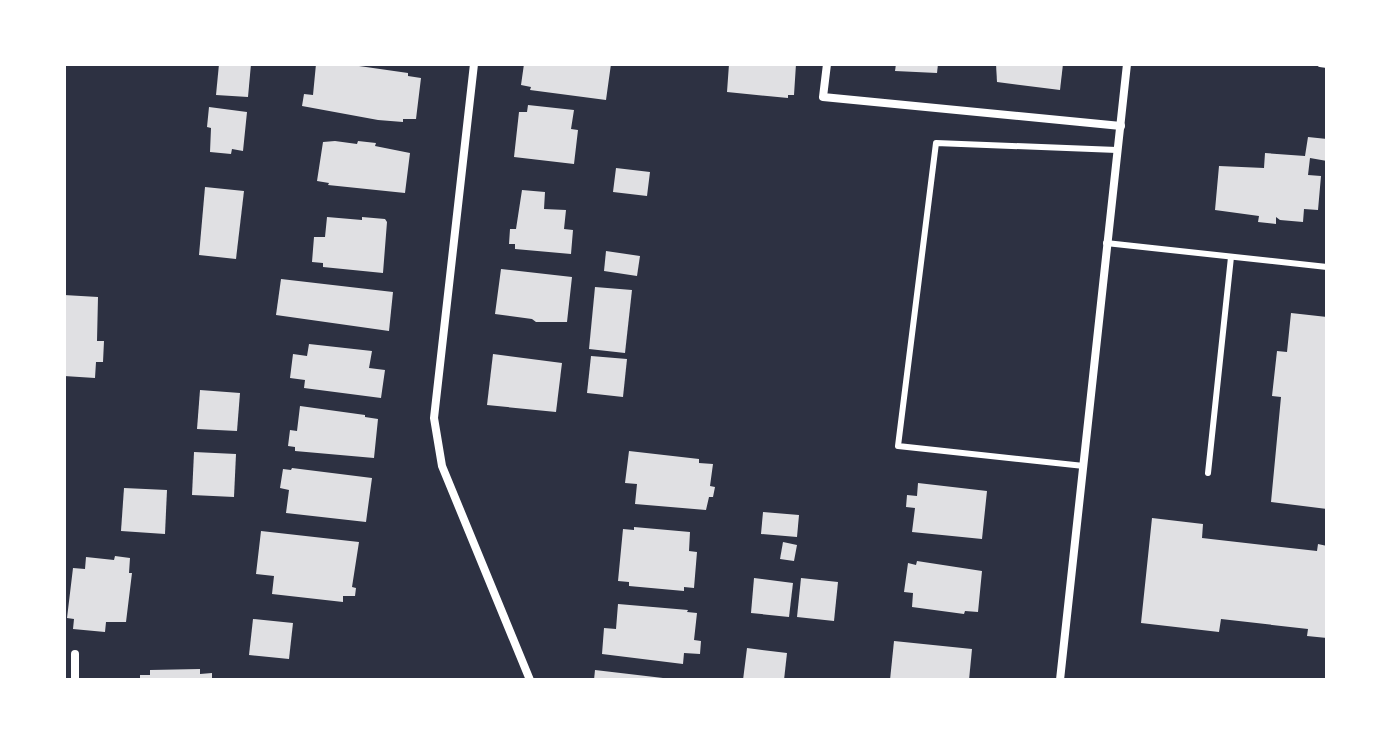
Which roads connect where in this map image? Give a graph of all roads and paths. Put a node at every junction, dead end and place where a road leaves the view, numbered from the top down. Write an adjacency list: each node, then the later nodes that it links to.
1 (474, 64): 15 (street)
2 (827, 64): 6 (street)
3 (1127, 64): 6 (street)
4 (1320, 64): 5 (lane)
5 (1327, 65)
6 (1121, 126): 7 (street)
7 (1117, 150): 8 (street); 11 (lane)
8 (1106, 243): 9 (lane); 11 (street)
9 (1231, 257): 10 (lane); 12 (lane)
10 (1327, 267)
11 (1084, 466): 16 (street)
12 (1208, 473)
13 (75, 654): 14 (street)
14 (75, 680)
15 (530, 680)
16 (1060, 680)

